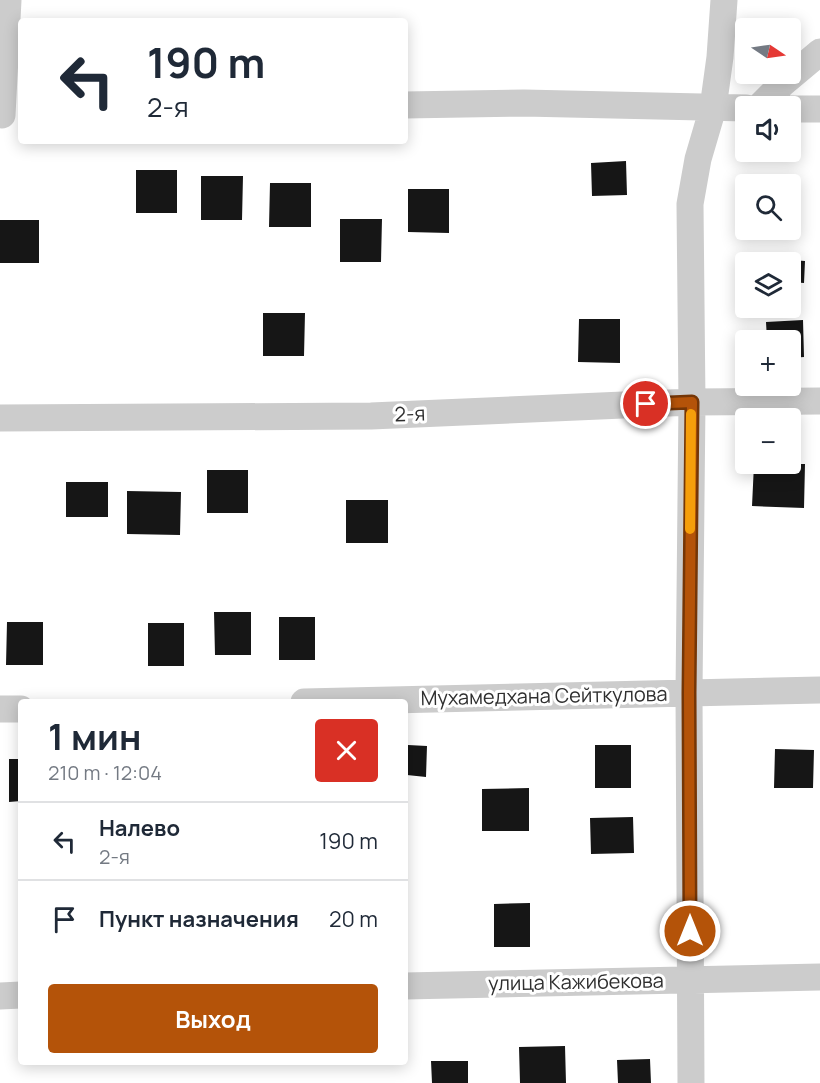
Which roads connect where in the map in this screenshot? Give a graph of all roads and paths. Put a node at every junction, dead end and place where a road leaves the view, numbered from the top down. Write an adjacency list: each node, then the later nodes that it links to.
1 (8, 0): 10 (street)
2 (723, 0): 6 (street)
3 (820, 52): 4 (street)
4 (770, 96)
5 (408, 105): 6 (street)
6 (713, 108): 7 (street); 12 (street)
7 (735, 108)
8 (801, 109): 9 (street)
9 (820, 109)
10 (8, 115)
11 (820, 401): 12 (street, 2-я)
12 (692, 402): 13 (street, 2-я); 15 (street)
13 (0, 418)
14 (820, 690): 15 (street, Мухамедхана Сейткулова)
15 (689, 693): 16 (street, Мухамедхана Сейткулова); 20 (street)
16 (408, 700)
17 (0, 709): 18 (street)
18 (18, 709)
19 (820, 977): 20 (street, улица Кажибекова)
20 (690, 979): 21 (street, улица Кажибекова); 24 (street)
21 (408, 986)
22 (18, 995): 23 (street)
23 (0, 996)
24 (691, 1083)

